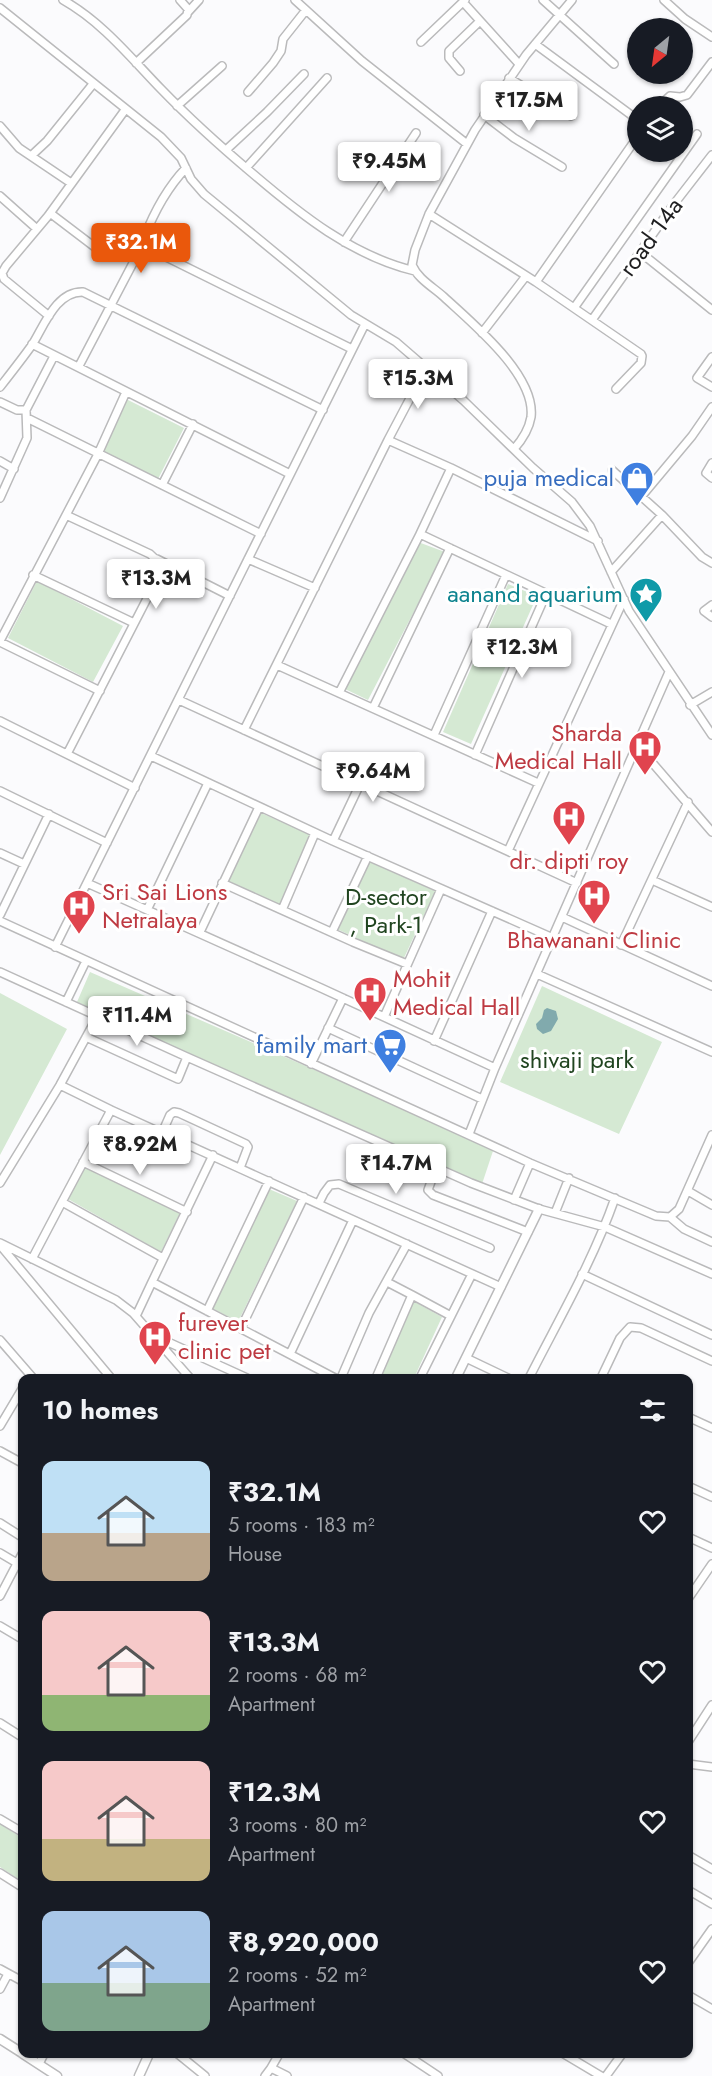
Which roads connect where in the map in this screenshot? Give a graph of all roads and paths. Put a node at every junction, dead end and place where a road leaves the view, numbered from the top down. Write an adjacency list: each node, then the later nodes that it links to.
1 (63, 0): 18 (street)
2 (180, 0): 11 (street)
3 (199, 0): 11 (street)
4 (295, 0): 10 (street)
5 (543, 0): 12 (street)
6 (572, 0): 12 (street)
7 (664, 0): 14 (street)
8 (464, 1): 13 (street); 15 (street)
9 (0, 8): 26 (street)
10 (306, 10): 27 (street); 37 (street)
11 (189, 12): 18 (street)
12 (560, 15): 16 (street); 20 (street)
13 (480, 21): 19 (street); 22 (street)
14 (712, 37)
15 (421, 42)
16 (535, 44): 19 (street); 31 (street)
17 (712, 62): 28 (street)
18 (136, 63): 29 (street)
19 (519, 64): 25 (street)
20 (614, 64)
21 (222, 66): 29 (street)
22 (460, 71)
23 (304, 74): 38 (street)
24 (327, 78): 44 (street)
25 (509, 78): 32 (street); 33 (street)
26 (93, 84): 30 (street); 41 (street)
27 (248, 92)
28 (684, 96)
29 (177, 106): 38 (street)
30 (125, 110): 43 (street); 45 (street)
31 (627, 112)
32 (484, 115): 37 (street); 42 (street)
33 (571, 116)
34 (0, 126): 41 (street)
35 (416, 133): 51 (street)
36 (697, 134): 58 (street)
37 (467, 144): 48 (street)
38 (226, 150): 44 (street)
39 (627, 152): 56 (street)
40 (712, 155): 53 (street, road 14a)
41 (31, 156): 45 (street)
42 (562, 167)
43 (186, 168): 50 (street); 62 (street)
44 (246, 168): 51 (street)
45 (72, 183): 47 (street)
46 (0, 196): 49 (street)
47 (50, 213): 49 (street); 52 (street)
48 (429, 214): 54 (street); 55 (street)
49 (37, 229): 60 (street)
50 (144, 242): 57 (street); 65 (street)
51 (344, 242): 54 (street)
52 (96, 248)
53 (640, 252): 59 (street); 61 (street, road 14a)
54 (415, 271): 63 (street)
55 (526, 276): 56 (street); 63 (street)
56 (536, 282): 58 (street)
57 (111, 305): 60 (street); 68 (street); 76 (street)
58 (574, 308): 61 (street)
59 (712, 310)
60 (49, 316): 64 (street)
61 (592, 320): 72 (street)
62 (365, 324): 65 (street); 69 (street)
63 (482, 333): 80 (street)
64 (32, 344): 66 (street); 70 (street)
65 (352, 349): 76 (street)
66 (54, 356): 68 (street); 77 (street)
67 (712, 357): 71 (street)
68 (78, 366): 73 (street)
69 (426, 368): 79 (street); 80 (street)
70 (0, 387)
71 (712, 387)
72 (616, 389)
73 (126, 392): 78 (street); 81 (street)
74 (0, 402): 77 (street)
75 (712, 407): 90 (street)
76 (323, 410): 87 (street)
77 (26, 414): 81 (street); 85 (street)
78 (193, 424): 87 (street); 89 (street)
79 (388, 440): 84 (street); 105 (street)
80 (514, 449): 96 (street)
81 (98, 454): 89 (street); 92 (street)
82 (0, 461): 85 (street)
83 (712, 463): 88 (street)
84 (451, 468): 95 (street); 96 (street)
85 (14, 469): 91 (street)
86 (612, 470): 90 (street)
87 (290, 474): 94 (street)
88 (712, 478)
89 (162, 485): 94 (street)
90 (642, 496): 93 (street)
91 (0, 498)
92 (66, 515): 98 (street); 103 (street)
93 (662, 515): 100 (street); 102 (street)
94 (261, 534): 99 (street)
95 (420, 534): 97 (street); 118 (street)
96 (598, 541): 102 (street)
97 (450, 548): 104 (street); 121 (street)
98 (157, 559): 107 (street); 111 (street)
99 (248, 559): 105 (street); 107 (street)
100 (709, 562): 101 (street)
101 (712, 570)
102 (611, 572): 108 (street)
103 (33, 575): 111 (street); 113 (street)
104 (507, 575): 106 (street); 124 (street)
105 (315, 588): 114 (street)
106 (546, 594): 112 (street); 128 (street)
107 (230, 596): 119 (street)
108 (624, 599): 112 (street); 115 (street)
109 (712, 604): 110 (street)
110 (712, 617)
111 (134, 623): 116 (street)
112 (611, 624): 131 (street)
113 (0, 641): 116 (street)
114 (278, 665): 118 (street); 123 (street)
115 (669, 672): 120 (street); 126 (street)
116 (100, 691): 127 (street)
117 (712, 692): 120 (street)
118 (339, 693): 121 (street)
119 (179, 700): 123 (street); 129 (street)
120 (690, 705): 125 (street)
121 (373, 708): 124 (street)
122 (0, 721): 127 (street)
123 (244, 730): 132 (street)
124 (434, 735): 128 (street)
125 (712, 735)
126 (637, 746): 135 (street); 149 (street)
127 (67, 754): 133 (street)
128 (475, 755): 131 (street)
129 (151, 756): 130 (street); 133 (street)
130 (208, 783): 136 (street); 152 (street)
131 (538, 783): 142 (street)
132 (360, 784): 140 (street); 142 (street)
133 (135, 788): 141 (street)
134 (0, 791): 137 (street)
135 (688, 802): 138 (street); 146 (street)
136 (259, 807): 139 (street); 148 (street)
137 (49, 814): 141 (street); 145 (street)
138 (712, 832)
139 (315, 833): 140 (street); 153 (street)
140 (333, 841): 144 (street)
141 (107, 843): 147 (street)
142 (508, 851): 149 (street)
143 (0, 853): 145 (street)
144 (368, 856): 150 (street); 159 (street)
145 (24, 864): 155 (street)
146 (652, 879): 151 (street); 161 (street)
147 (87, 883): 152 (street); 162 (street)
148 (222, 883): 153 (street); 158 (street)
149 (577, 883): 156 (street)
150 (441, 889): 154 (street); 164 (street)
151 (712, 907)
152 (147, 910): 158 (street)
153 (282, 910): 159 (street)
154 (492, 911): 160 (street); 174 (street)
155 (0, 915)
156 (562, 917): 160 (street); 161 (street)
157 (0, 921): 162 (street)
158 (200, 932): 168 (street)
159 (332, 933): 164 (street)
160 (553, 938): 166 (street)
161 (621, 945): 167 (street)
162 (55, 947): 163 (street)
163 (86, 961): 169 (street); 177 (street)
164 (407, 964): 171 (street)
165 (0, 972): 169 (street)
166 (537, 974): 175 (street); 178 (street)
167 (711, 983)
168 (343, 998): 171 (street); 172 (street)
169 (66, 1002): 170 (street)
170 (97, 1017): 173 (street); 176 (street)
171 (384, 1017): 174 (street)
172 (328, 1028): 177 (street); 180 (street)
173 (86, 1037): 176 (street); 179 (street)
174 (434, 1041): 178 (street)
175 (712, 1052)
176 (187, 1057): 189 (street)
177 (311, 1064): 183 (street)
178 (495, 1068): 180 (street)
179 (60, 1085): 181 (street); 192 (street)
180 (483, 1100): 183 (street)
181 (111, 1110): 182 (street); 186 (street)
182 (162, 1133): 185 (street); 188 (street)
183 (469, 1134): 187 (street)
184 (711, 1138): 193 (street)
185 (213, 1155): 188 (street); 201 (street)
186 (83, 1162): 197 (street); 201 (street)
187 (530, 1162): 190 (street); 196 (street)
188 (240, 1167): 191 (street)
189 (436, 1168): 196 (street); 206 (street)
190 (569, 1178): 195 (street); 202 (street)
191 (269, 1181): 194 (street); 220 (street)
192 (0, 1183)
193 (688, 1191): 199 (street); 203 (street)
194 (304, 1197): 198 (street); 223 (street)
195 (615, 1198): 203 (street); 205 (street)
196 (514, 1200): 200 (street)
197 (62, 1202): 211 (street); 212 (street)
198 (319, 1203): 204 (street); 210 (street)
199 (712, 1205)
200 (539, 1209): 202 (street); 206 (street)
201 (187, 1212): 211 (street)
202 (555, 1213): 205 (street)
203 (670, 1217): 207 (street)
204 (353, 1220): 209 (street); 227 (street)
205 (605, 1227): 214 (street); 215 (street)
206 (528, 1232): 218 (street)
207 (712, 1242)
208 (0, 1244): 212 (street); 231 (street)
209 (407, 1244): 213 (street); 217 (street)
210 (490, 1248)
211 (163, 1258): 216 (street)
212 (32, 1259): 221 (street)
213 (472, 1274): 218 (street); 222 (street)
214 (582, 1274): 225 (street); 240 (street)
215 (712, 1274)
216 (152, 1282): 220 (street); 221 (street)
217 (387, 1282): 219 (street); 235 (street)
218 (501, 1287): 228 (street)
219 (412, 1295): 222 (street); 236 (street)
220 (207, 1311): 223 (street)
221 (136, 1316): 224 (street)
222 (451, 1316): 237 (street)
223 (241, 1328): 227 (street)
224 (153, 1335): 232 (street); 233 (street)
225 (712, 1335)
226 (0, 1340): 230 (street)
227 (290, 1354): 234 (street)
228 (466, 1358): 238 (street); 239 (street)
229 (712, 1361): 241 (street)
230 (28, 1374)
231 (108, 1374)
232 (186, 1374)
233 (238, 1374)
234 (328, 1374)
235 (342, 1374)
236 (378, 1374)
237 (422, 1374)
238 (458, 1374)
239 (500, 1374)
240 (531, 1374)
241 (604, 1374)
242 (18, 1396): 244 (street)
243 (693, 1420): 245 (street)
244 (0, 1426)
245 (712, 1428)
246 (0, 1450): 247 (street)
247 (18, 1461)
248 (693, 1488): 249 (street)
249 (712, 1497)
250 (0, 1523): 251 (street)
251 (18, 1534)
252 (693, 1539): 253 (street)
253 (712, 1548)
254 (0, 1553): 255 (street)
255 (18, 1564)
256 (712, 1564): 258 (street)
257 (18, 1568): 259 (street)
258 (693, 1592)
259 (0, 1596)
260 (0, 1626): 261 (street)
261 (18, 1637)
262 (712, 1705): 265 (street)
263 (0, 1723): 264 (street)
264 (18, 1732)
265 (693, 1734)
266 (693, 1765): 267 (street)
267 (712, 1767)
268 (0, 1819): 269 (street)
269 (18, 1830)
270 (693, 1858): 271 (street)
271 (712, 1869)
272 (0, 1873): 273 (street)
273 (18, 1884)
274 (693, 1893): 275 (street)
275 (712, 1904)
276 (711, 1933): 277 (street)
277 (693, 1955)
278 (0, 1969): 279 (street)
279 (8, 1974): 280 (street); 281 (street)
280 (18, 1979)
281 (0, 1989)
282 (693, 1998): 283 (street)
283 (712, 2008)
284 (0, 2039): 285 (street)
285 (18, 2050)
286 (30, 2058): 294 (street)
287 (42, 2058): 294 (street)
288 (147, 2058): 297 (street)
289 (183, 2058): 298 (street)
290 (277, 2058): 295 (street)
291 (411, 2058): 301 (street)
292 (571, 2058): 302 (street)
293 (619, 2058): 302 (street)
294 (39, 2064): 296 (street)
295 (272, 2068): 299 (street); 300 (street)
296 (57, 2076)
297 (139, 2076)
298 (205, 2076)
299 (265, 2076)
300 (287, 2076)
301 (438, 2076)
302 (603, 2076)

